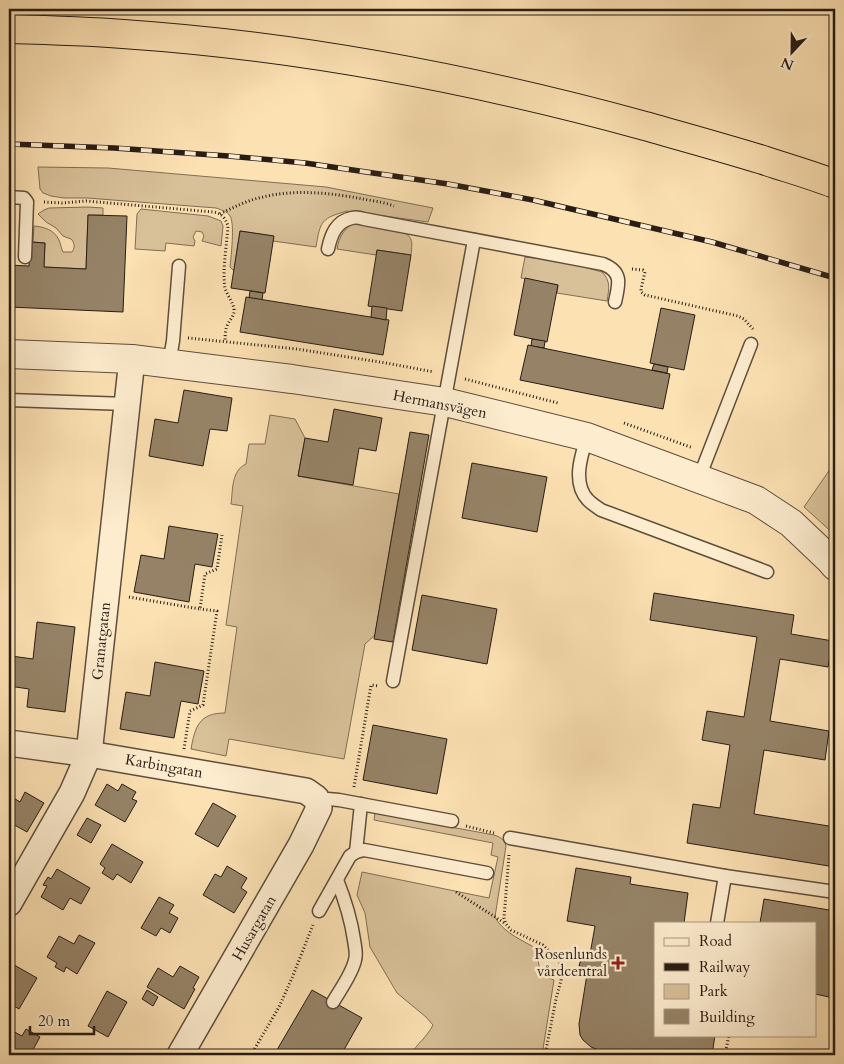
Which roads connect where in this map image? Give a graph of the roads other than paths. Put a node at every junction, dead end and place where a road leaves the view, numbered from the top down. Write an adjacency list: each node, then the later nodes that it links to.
1 (9, 29): 2 (highway)
2 (833, 183)
3 (9, 197): 6 (lane)
4 (474, 240): 5 (lane); 8 (lane); 14 (lane)
5 (328, 249)
6 (25, 257)
7 (179, 266): 12 (lane)
8 (615, 302)
9 (751, 344): 17 (lane)
10 (9, 354): 11 (street, Hermansvägen)
11 (132, 359): 12 (street, Hermansvägen); 15 (street, Granatgatan)
12 (169, 364): 14 (street, Hermansvägen)
13 (9, 400): 15 (lane)
14 (445, 402): 16 (street, Hermansvägen); 20 (lane)
15 (127, 404): 22 (street, Granatgatan)
16 (587, 437): 17 (street, Hermansvägen); 19 (lane)
17 (699, 478): 18 (street, Hermansvägen)
18 (835, 566)
19 (767, 572)
20 (393, 681)
21 (9, 743): 22 (street, Karbingatan)
22 (88, 754): 23 (street, Karbingatan); 32 (street, Granatgatan)
23 (316, 798): 24 (lane); 36 (street, Husargatan)
24 (356, 804): 25 (lane); 27 (lane)
25 (452, 821)
26 (510, 838): 29 (lane)
27 (356, 852): 28 (lane); 30 (lane)
28 (487, 873)
29 (725, 876): 31 (lane); 34 (lane)
30 (337, 880): 33 (lane); 35 (lane)
31 (835, 892)
32 (9, 903)
33 (319, 911)
34 (717, 922)
35 (333, 1002)
36 (180, 1055)

